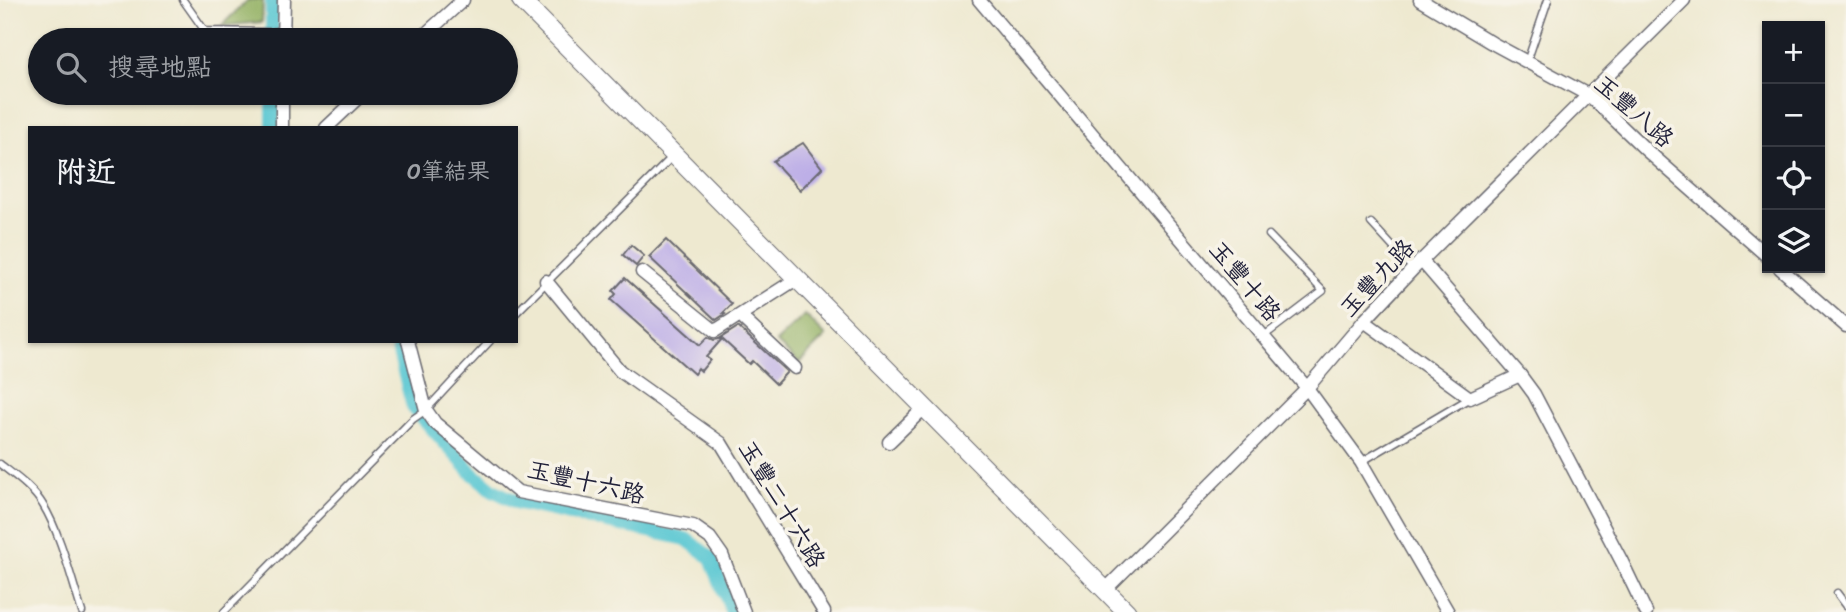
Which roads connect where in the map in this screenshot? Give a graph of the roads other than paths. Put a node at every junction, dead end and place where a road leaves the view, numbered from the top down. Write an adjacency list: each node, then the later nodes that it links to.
1 (183, 0): 9 (lane)
2 (284, 0): 10 (street)
3 (463, 0): 11 (street)
4 (521, 0): 18 (main road)
5 (979, 0): 31 (street, 玉豐十路)
6 (1420, 0): 12 (street, 玉豐八路)
7 (1548, 0): 12 (lane)
8 (1684, 0): 13 (street, 玉豐九路)
9 (203, 28)
10 (280, 28)
11 (432, 28)
12 (1527, 62): 13 (street, 玉豐八路)
13 (1590, 96): 21 (street, 玉豐八路); 22 (street, 玉豐九路)
14 (282, 105): 16 (street)
15 (350, 105): 17 (street)
16 (282, 126)
17 (328, 126)
18 (676, 155): 25 (main road); 26 (lane)
19 (1371, 223): 22 (lane)
20 (1269, 235): 31 (lane)
21 (1762, 252)
22 (1417, 265): 29 (street, 玉豐九路); 35 (street)
23 (642, 272): 28 (street)
24 (1786, 273): 30 (street)
25 (798, 278): 28 (street); 38 (main road)
26 (546, 281): 27 (lane); 49 (street, 玉豐二十六路)
27 (518, 311)
28 (740, 316): 34 (street)
29 (1363, 321): 36 (street, 玉豐九路); 37 (street)
30 (1846, 326)
31 (1264, 336): 36 (street, 玉豐十路)
32 (408, 343): 39 (street, 玉豐十六路)
33 (488, 343): 39 (lane)
34 (794, 368)
35 (1520, 375): 37 (street); 52 (street)
36 (1307, 388): 41 (street, 玉豐十路); 43 (street, 玉豐九路)
37 (1470, 398): 41 (lane)
38 (925, 407): 40 (street); 43 (main road)
39 (424, 411): 47 (lane); 48 (street, 玉豐十六路)
40 (889, 442)
41 (1362, 462): 51 (street, 玉豐十路)
42 (0, 464): 46 (lane)
43 (1105, 590): 50 (main road)
44 (1837, 593): 45 (lane)
45 (1846, 605)
46 (82, 612)
47 (224, 612)
48 (744, 612)
49 (824, 612)
50 (1127, 612)
51 (1448, 612)
52 (1646, 612)

